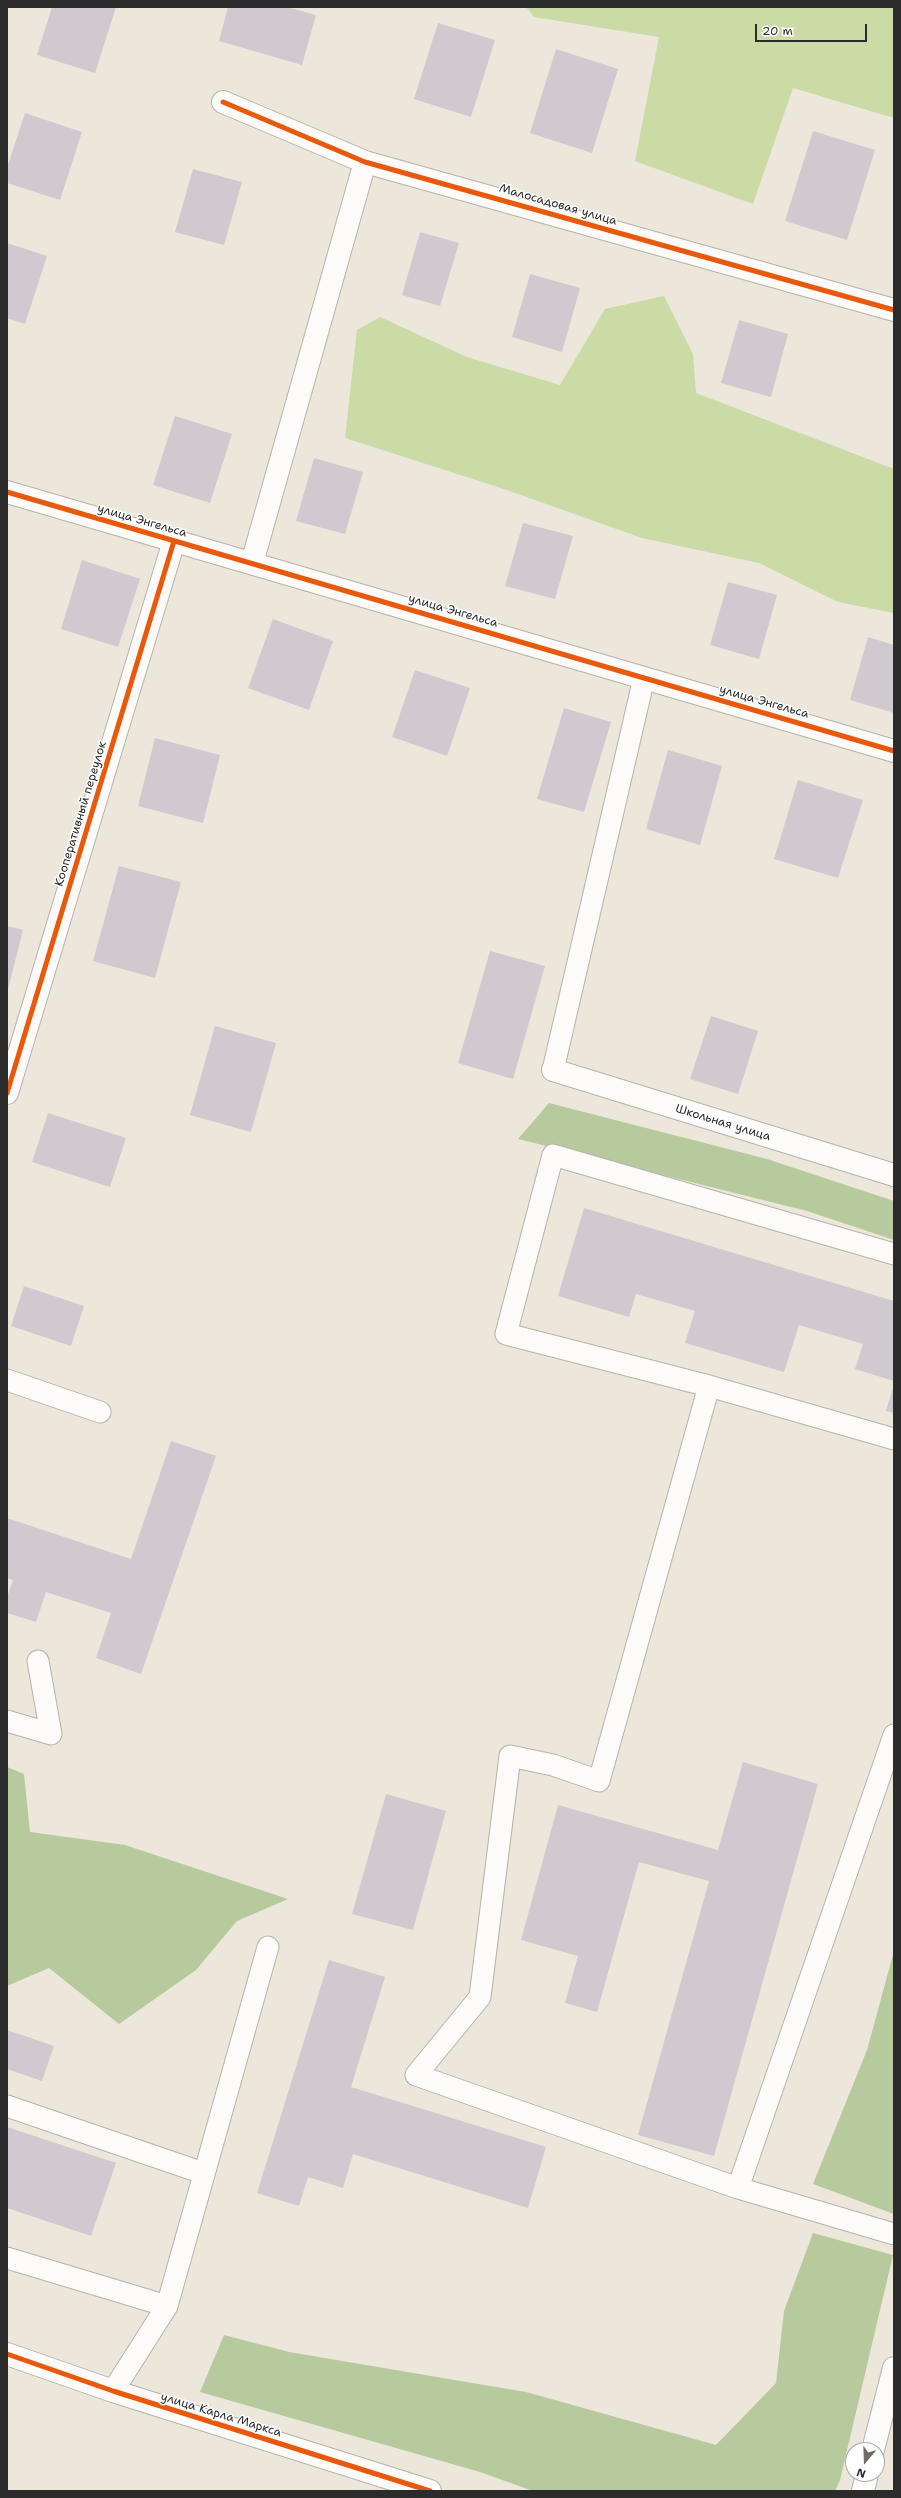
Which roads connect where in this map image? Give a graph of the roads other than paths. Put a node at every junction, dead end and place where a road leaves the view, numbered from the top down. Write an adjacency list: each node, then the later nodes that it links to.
1 (223, 102): 2 (street, Малосадовая улица)
2 (365, 162): 3 (street, Малосадовая улица); 6 (street)
3 (894, 310)
4 (7, 492): 5 (street, улица Энгельса)
5 (174, 541): 6 (street, улица Энгельса); 10 (street, Кооперативный переулок)
6 (252, 563): 7 (street, улица Энгельса)
7 (644, 678): 8 (street, улица Энгельса); 9 (lane)
8 (894, 750)
9 (553, 1070): 11 (street, Школьная улица)
10 (7, 1093)
11 (894, 1175)
12 (894, 1254): 14 (lane)
13 (7, 1380): 15 (lane)
14 (709, 1386): 16 (lane); 23 (lane)
15 (100, 1412)
16 (894, 1439)
17 (38, 1661): 18 (lane)
18 (7, 1721)
19 (894, 1735): 23 (lane)
20 (268, 1947): 22 (lane)
21 (7, 2106): 22 (lane)
22 (203, 2173): 26 (lane)
23 (738, 2188): 24 (lane)
24 (894, 2234)
25 (7, 2258): 26 (lane)
26 (167, 2306): 29 (lane)
27 (7, 2354): 29 (street, улица Карла Маркса)
28 (894, 2368): 30 (street)
29 (113, 2392): 31 (street, улица Карла Маркса)
30 (875, 2442)
31 (430, 2491)

